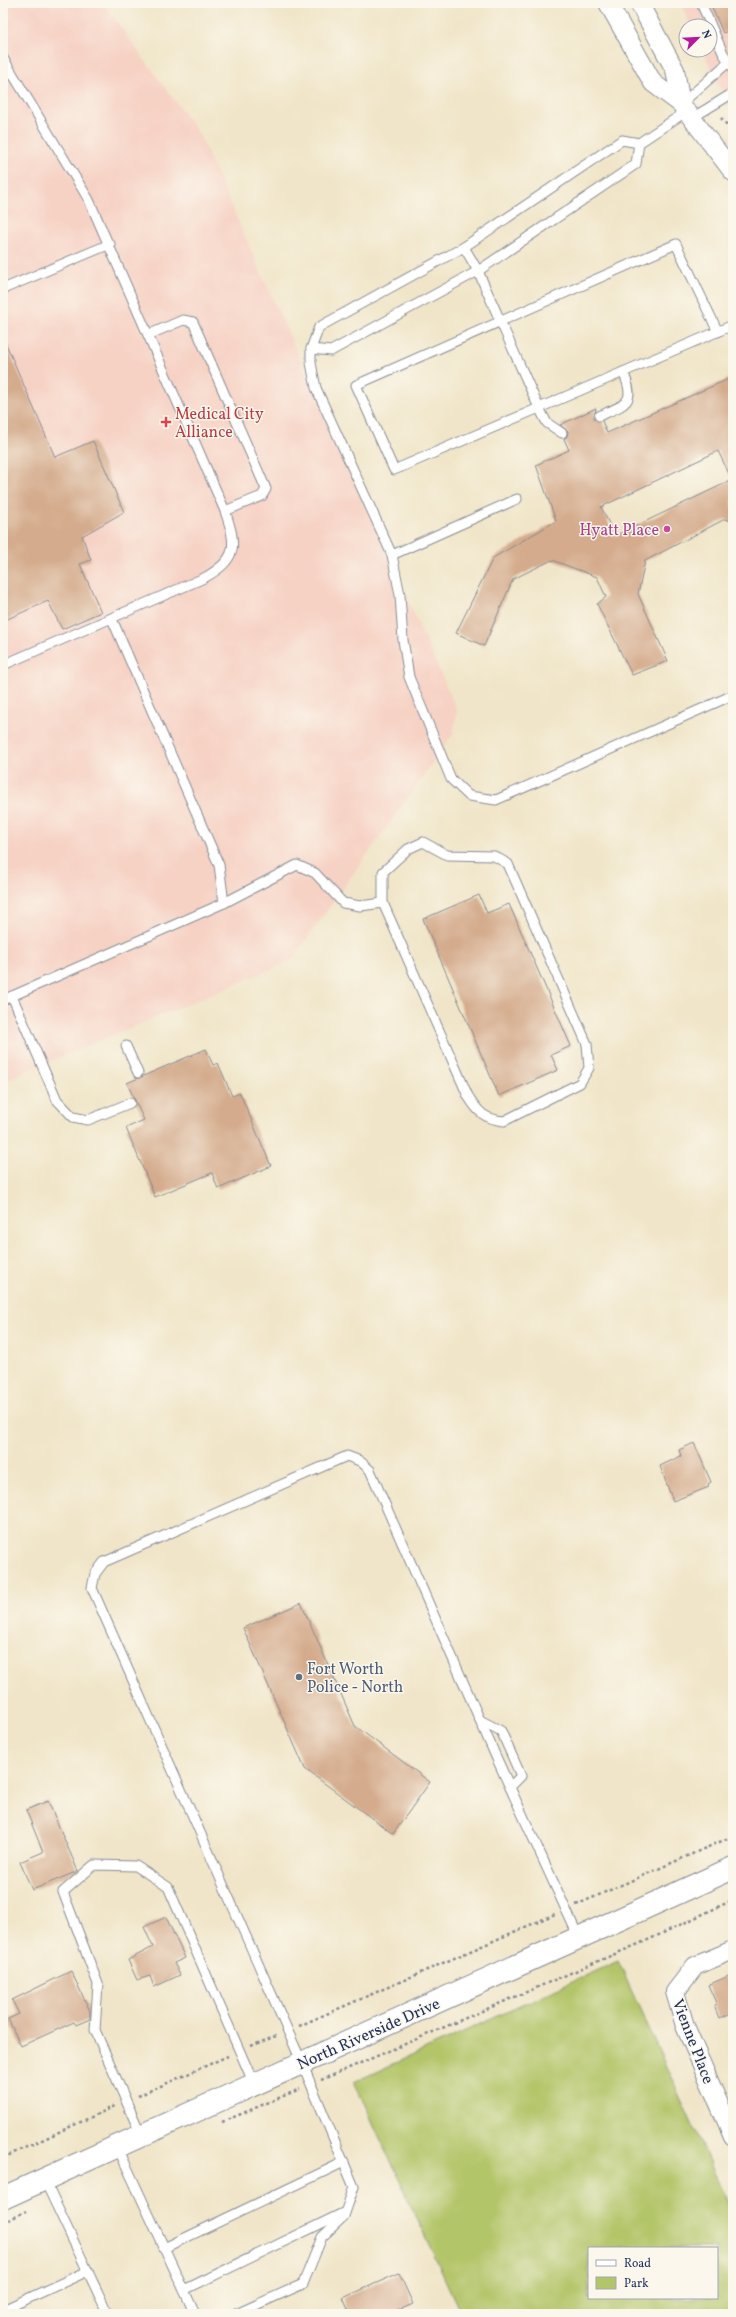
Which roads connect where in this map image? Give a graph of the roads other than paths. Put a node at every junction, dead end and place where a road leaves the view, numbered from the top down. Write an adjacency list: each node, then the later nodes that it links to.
1 (608, 3): 7 (street)
2 (639, 3): 7 (street)
3 (701, 3): 5 (lane)
4 (3, 58): 10 (lane)
5 (731, 62): 7 (lane)
6 (733, 93): 7 (lane)
7 (687, 111): 8 (lane); 9 (street)
8 (639, 143): 11 (lane); 12 (lane)
9 (733, 172)
10 (110, 244): 13 (lane); 17 (lane)
11 (464, 247): 12 (lane); 18 (lane)
12 (478, 271): 14 (lane); 18 (lane)
13 (3, 289)
14 (499, 322): 16 (lane); 20 (lane); 20 (lane)
15 (733, 325): 16 (lane)
16 (718, 332): 19 (lane)
17 (148, 335): 24 (lane); 24 (lane)
18 (311, 349): 25 (lane)
19 (623, 372): 20 (lane); 21 (lane)
20 (539, 408): 22 (lane)
21 (599, 416)
22 (562, 433)
23 (517, 499): 25 (lane)
24 (225, 511): 26 (lane)
25 (392, 555): 28 (lane)
26 (112, 619): 27 (lane); 30 (lane)
27 (3, 665)
28 (733, 695)
29 (382, 903): 29 (lane); 30 (lane)
30 (224, 904): 31 (lane)
31 (12, 996): 32 (lane); 35 (lane)
32 (3, 1000)
33 (126, 1046): 34 (lane)
34 (138, 1073)
35 (130, 1102)
36 (480, 1720): 37 (lane); 37 (lane); 41 (lane)
37 (510, 1787): 39 (lane)
38 (733, 1868): 39 (main road, North Riverside Drive)
39 (579, 1938): 41 (main road, North Riverside Drive)
40 (733, 1950): 44 (street, Vienne Place)
41 (302, 2063): 42 (main road, North Riverside Drive); 46 (lane)
42 (254, 2085): 43 (main road, North Riverside Drive); 43 (lane)
43 (141, 2135): 45 (main road, North Riverside Drive)
44 (733, 2136)
45 (117, 2146): 47 (main road, North Riverside Drive); 50 (lane)
46 (344, 2162): 49 (lane); 50 (lane)
47 (48, 2188): 48 (main road, North Riverside Drive); 51 (lane)
48 (3, 2198)
49 (346, 2212): 52 (lane); 56 (lane)
50 (164, 2248): 52 (lane)
51 (88, 2271): 53 (lane); 54 (lane)
52 (184, 2290): 55 (lane)
53 (3, 2310)
54 (108, 2314)
55 (195, 2314)
56 (236, 2314)

